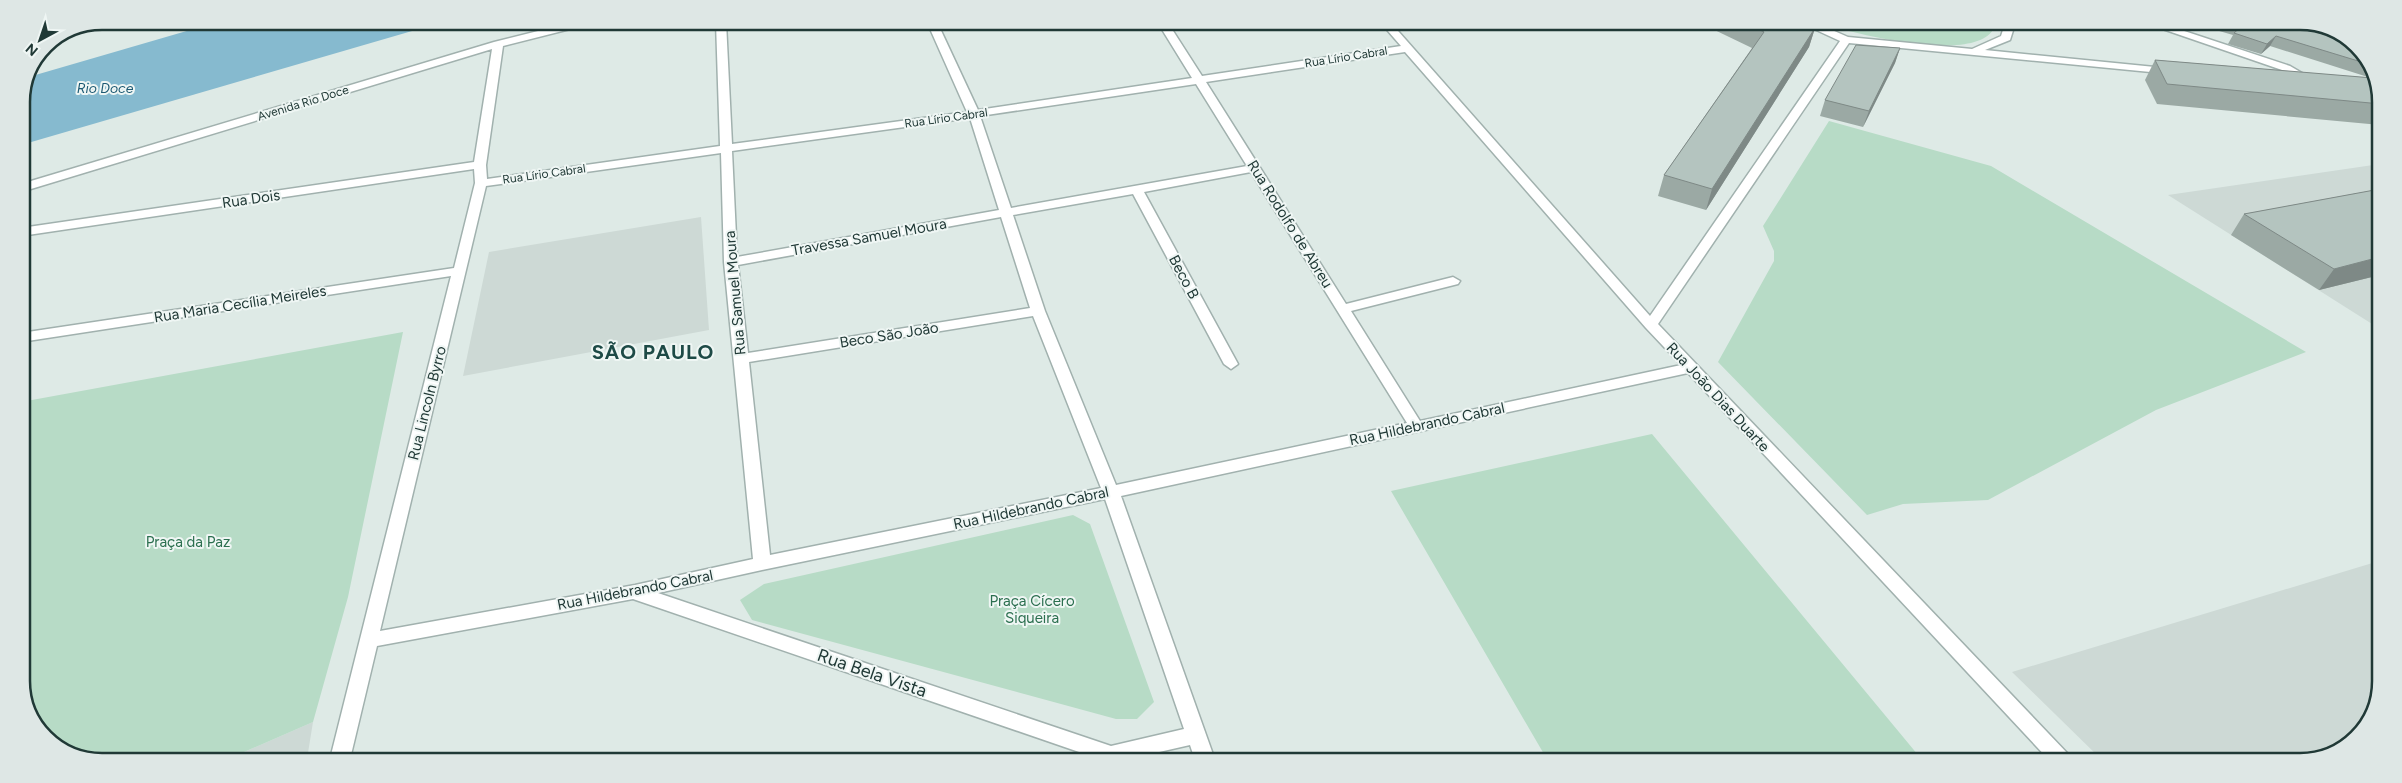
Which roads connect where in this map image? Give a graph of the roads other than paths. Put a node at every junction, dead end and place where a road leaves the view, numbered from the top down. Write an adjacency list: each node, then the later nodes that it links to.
1 (554, 30): 10 (street, Avenida Rio Doce)
2 (721, 30): 17 (street, Rua Samuel Moura)
3 (936, 30): 16 (street)
4 (1167, 30): 14 (street, Rua Rodolfo de Abreu)
5 (1392, 30): 11 (street, Rua João Dias Duarte)
6 (1822, 30): 9 (street)
7 (2008, 30): 12 (street)
8 (2171, 30): 15 (street)
9 (1846, 40): 12 (street); 30 (street)
10 (498, 44): 18 (street, Rua Lincoln Byrro); 21 (street, Avenida Rio Doce)
11 (1409, 48): 14 (street, Rua Lírio Cabral); 30 (street, Rua João Dias Duarte)
12 (1975, 51): 13 (street)
13 (2183, 72)
14 (1198, 80): 16 (street, Rua Lírio Cabral); 19 (street, Rua Rodolfo de Abreu)
15 (2292, 84)
16 (974, 114): 17 (street, Rua Lírio Cabral); 23 (street)
17 (727, 150): 20 (street, Rua Lírio Cabral); 25 (street, Rua Samuel Moura)
18 (480, 165): 20 (street, Rua Lincoln Byrro); 24 (street, Rua Dois)
19 (1255, 168): 22 (street, Travessa Samuel Moura); 28 (street, Rua Rodolfo de Abreu)
20 (481, 183): 26 (street, Rua Lincoln Byrro)
21 (30, 185)
22 (1138, 191): 23 (street, Travessa Samuel Moura); 33 (street, Beco B)
23 (1007, 212): 25 (street, Travessa Samuel Moura); 29 (street)
24 (30, 231)
25 (730, 262): 32 (street, Rua Samuel Moura)
26 (459, 271): 31 (street, Rua Maria Cecília Meireles); 39 (street, Rua Lincoln Byrro)
27 (1453, 281): 28 (street)
28 (1343, 308): 35 (street, Rua Rodolfo de Abreu)
29 (1038, 311): 32 (street, Beco São João); 36 (street)
30 (1651, 325): 34 (street, Rua João Dias Duarte)
31 (30, 337)
32 (741, 359): 37 (street, Rua Samuel Moura)
33 (1231, 364)
34 (1690, 368): 35 (street, Rua Hildebrando Cabral); 45 (street, Rua João Dias Duarte)
35 (1416, 426): 36 (street, Rua Hildebrando Cabral)
36 (1111, 492): 37 (street, Rua Hildebrando Cabral); 40 (street)
37 (762, 563): 38 (street, Rua Hildebrando Cabral)
38 (635, 592): 39 (street, Rua Hildebrando Cabral); 42 (street, Rua Bela Vista)
39 (370, 640): 41 (street, Rua Lincoln Byrro)
40 (1196, 735): 43 (street); 44 (street)
41 (342, 753)
42 (1106, 753)
43 (1114, 753)
44 (1202, 753)
45 (2054, 753)

